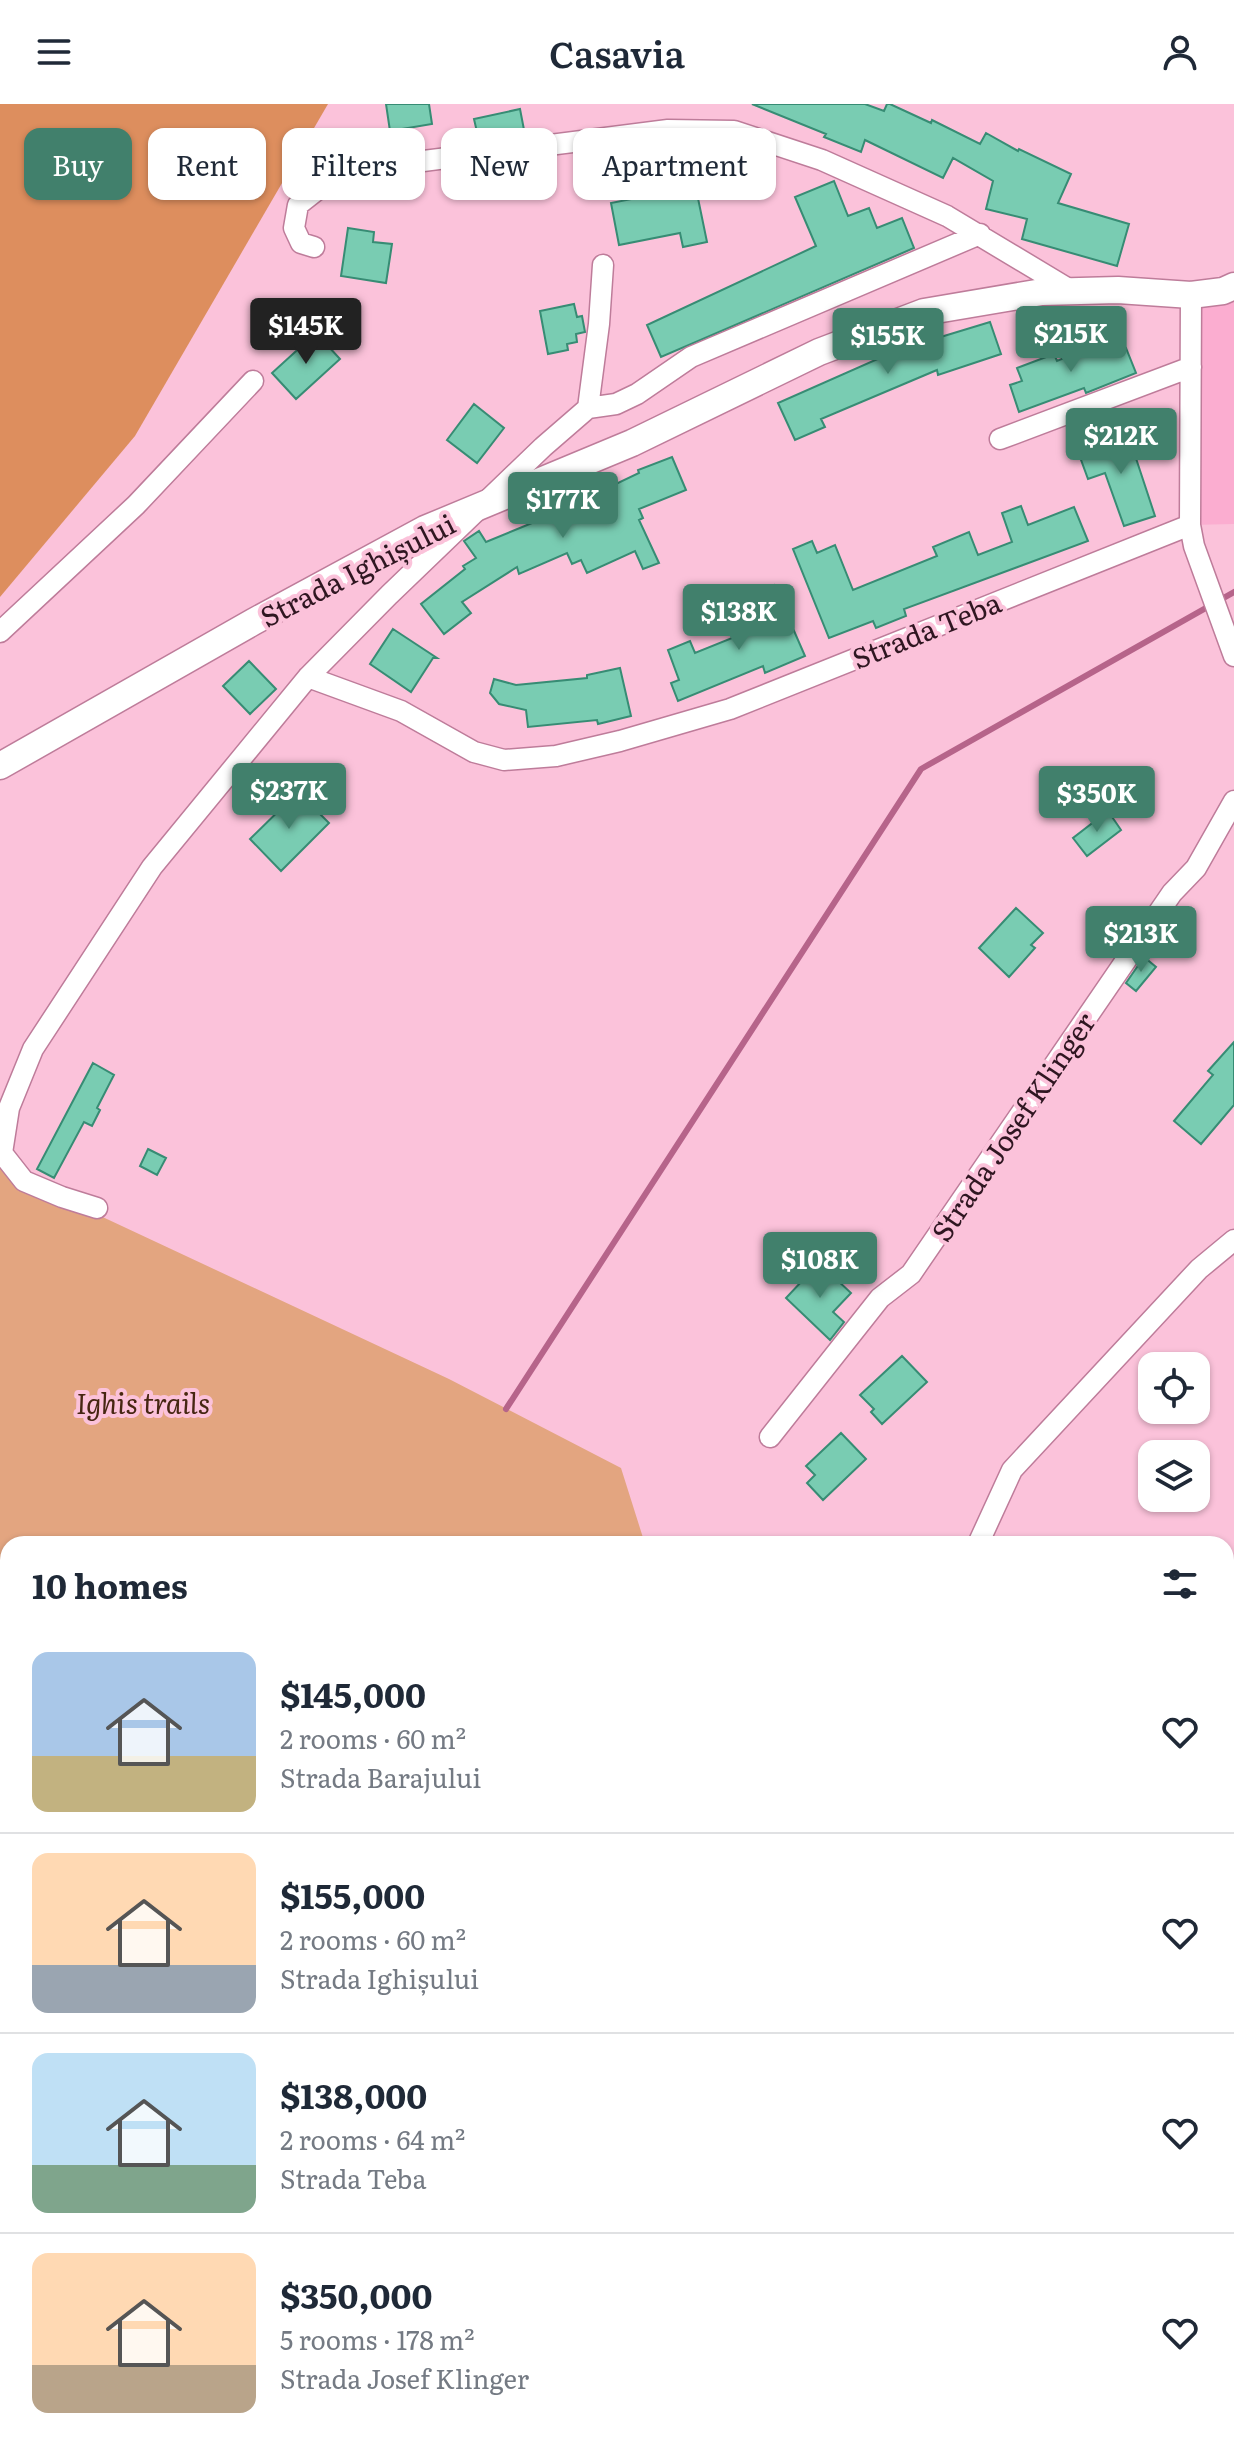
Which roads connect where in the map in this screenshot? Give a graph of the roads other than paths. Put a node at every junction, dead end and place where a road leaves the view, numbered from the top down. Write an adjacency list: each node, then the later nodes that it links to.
1 (980, 234): 2 (street); 5 (street); 9 (street)
2 (314, 247)
3 (603, 265): 9 (street)
4 (1234, 286): 6 (street, Strada Ighișului)
5 (1072, 291): 6 (street, Strada Ighișului); 11 (street, Strada Ighișului)
6 (1191, 295): 7 (street)
7 (1191, 367): 10 (street); 12 (street)
8 (253, 381): 13 (street)
9 (588, 408): 11 (street)
10 (1000, 439)
11 (484, 506): 15 (street); 16 (street, Strada Ighișului)
12 (1190, 525): 14 (street); 15 (street, Strada Teba)
13 (0, 632)
14 (1230, 647)
15 (308, 677): 18 (street)
16 (0, 766)
17 (1234, 801): 20 (street, Strada Josef Klinger)
18 (97, 1208)
19 (1234, 1240): 21 (street)
20 (770, 1437)
21 (982, 1536)

